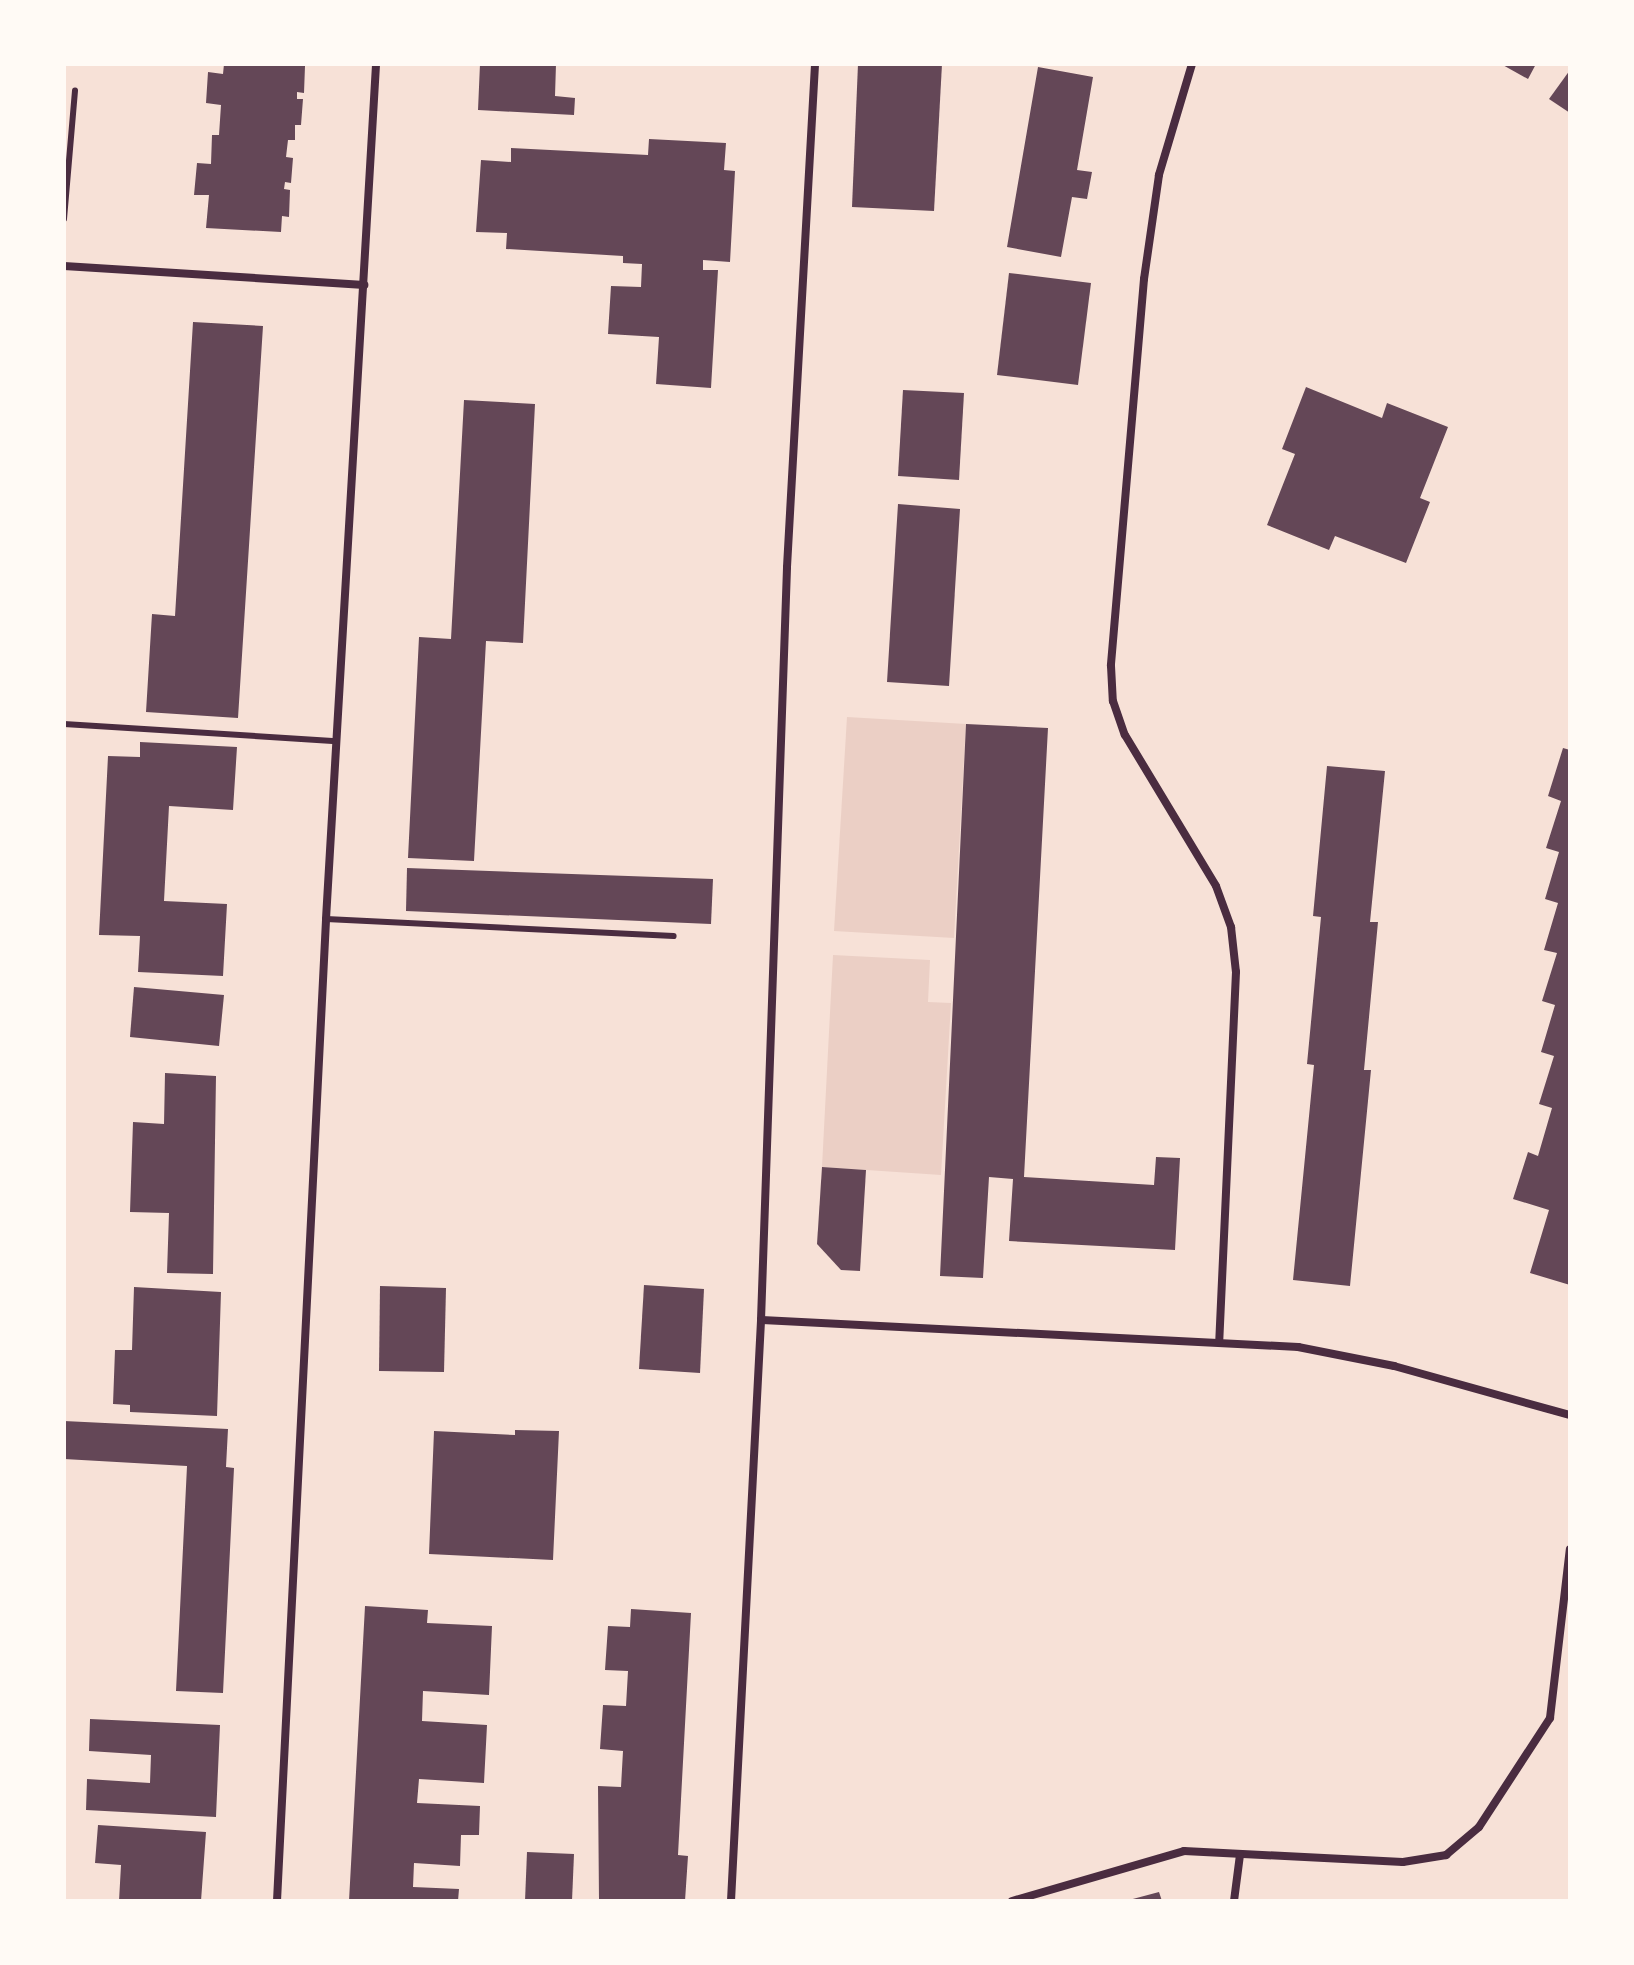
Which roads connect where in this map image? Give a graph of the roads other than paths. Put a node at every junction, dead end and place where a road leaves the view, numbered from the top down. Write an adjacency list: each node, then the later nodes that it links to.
1 (376, 64): 7 (street)
2 (815, 64): 12 (street)
3 (1192, 64): 13 (street)
4 (75, 90): 5 (lane)
5 (64, 219)
6 (64, 266): 7 (street)
7 (364, 285): 9 (street)
8 (64, 724): 9 (lane)
9 (336, 741): 10 (street)
10 (326, 919): 11 (lane); 17 (street)
11 (674, 936)
12 (761, 1320): 13 (street); 18 (street)
13 (1219, 1340): 14 (street)
14 (1570, 1415)
15 (1570, 1549): 16 (street)
16 (1240, 1855): 19 (street); 20 (street)
17 (277, 1901)
18 (731, 1901)
19 (1012, 1901)
20 (1234, 1901)

